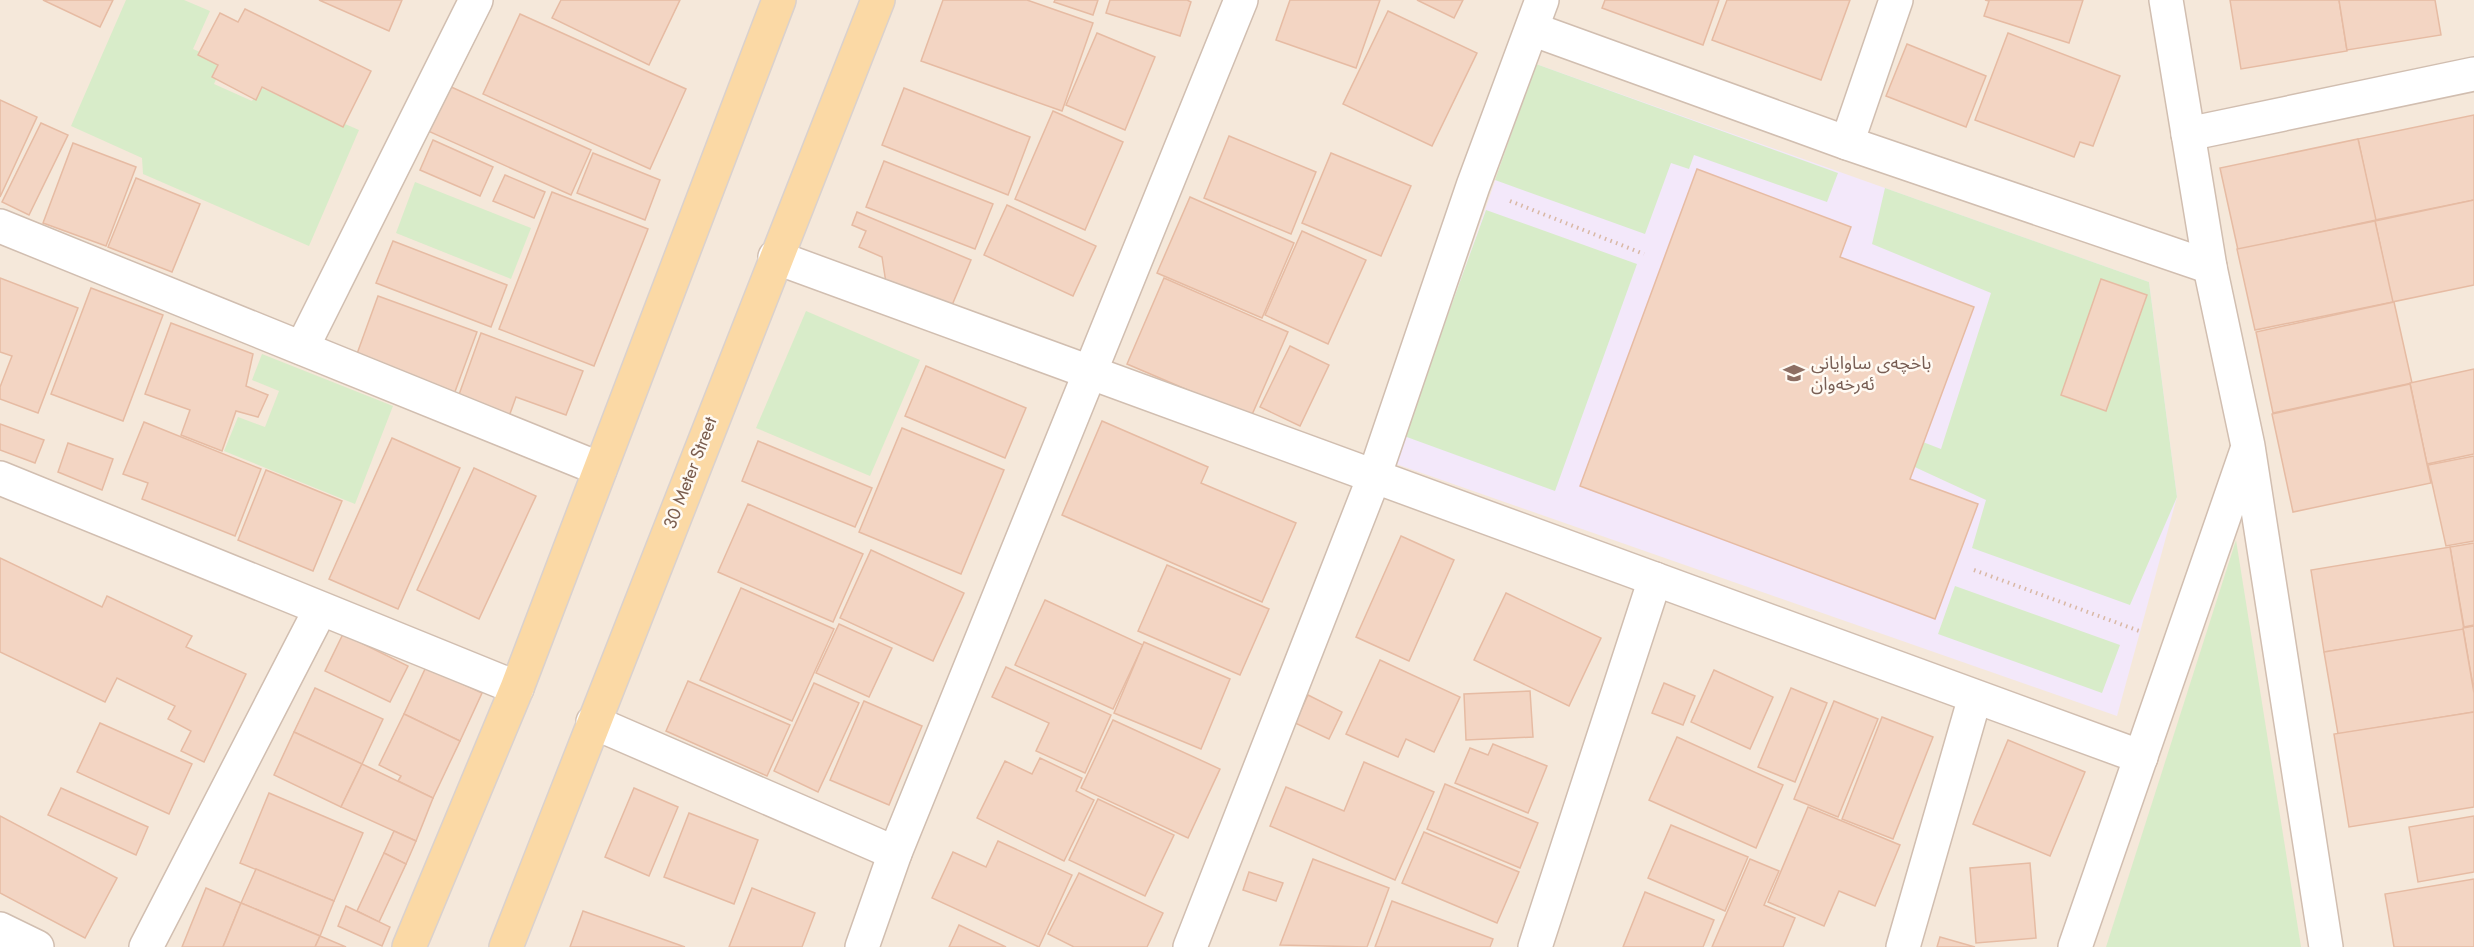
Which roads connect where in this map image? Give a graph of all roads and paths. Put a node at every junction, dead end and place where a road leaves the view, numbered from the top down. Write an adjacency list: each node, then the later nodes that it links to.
1 (476, 0): 16 (street)
2 (779, 0): 19 (main road)
3 (878, 0): 14 (main road, 30 Meter Street)
4 (1241, 0): 17 (street)
5 (1896, 0): 10 (street)
6 (2166, 0): 9 (street)
7 (1537, 14): 10 (street); 11 (street)
8 (2474, 74): 9 (street)
9 (2188, 134): 15 (street)
10 (1847, 143): 15 (street)
11 (1473, 186): 13 (path); 20 (street)
12 (0, 226): 16 (street)
13 (1644, 254)
14 (776, 257): 17 (street); 28 (main road, 30 Meter Street)
15 (2210, 267): 18 (street)
16 (302, 348): 19 (street)
17 (1090, 372): 20 (street); 30 (street)
18 (2248, 446): 25 (street); 41 (street)
19 (600, 469): 26 (main road)
20 (1374, 477): 23 (street); 37 (street)
21 (0, 478): 24 (street)
22 (1974, 570): 25 (path)
23 (1655, 579): 27 (street); 38 (street)
24 (320, 609): 26 (street); 33 (street)
25 (2179, 646): 29 (street)
26 (517, 688): 34 (main road)
27 (1975, 697): 29 (street); 39 (street)
28 (592, 722): 30 (street); 35 (main road, 30 Meter Street)
29 (2141, 757): 40 (street)
30 (895, 853): 36 (street)
31 (0, 928): 32 (street)
32 (37, 947)
33 (146, 947)
34 (409, 947)
35 (506, 947)
36 (862, 947)
37 (1190, 947)
38 (1535, 947)
39 (1903, 947)
40 (2075, 947)
41 (2326, 947)

